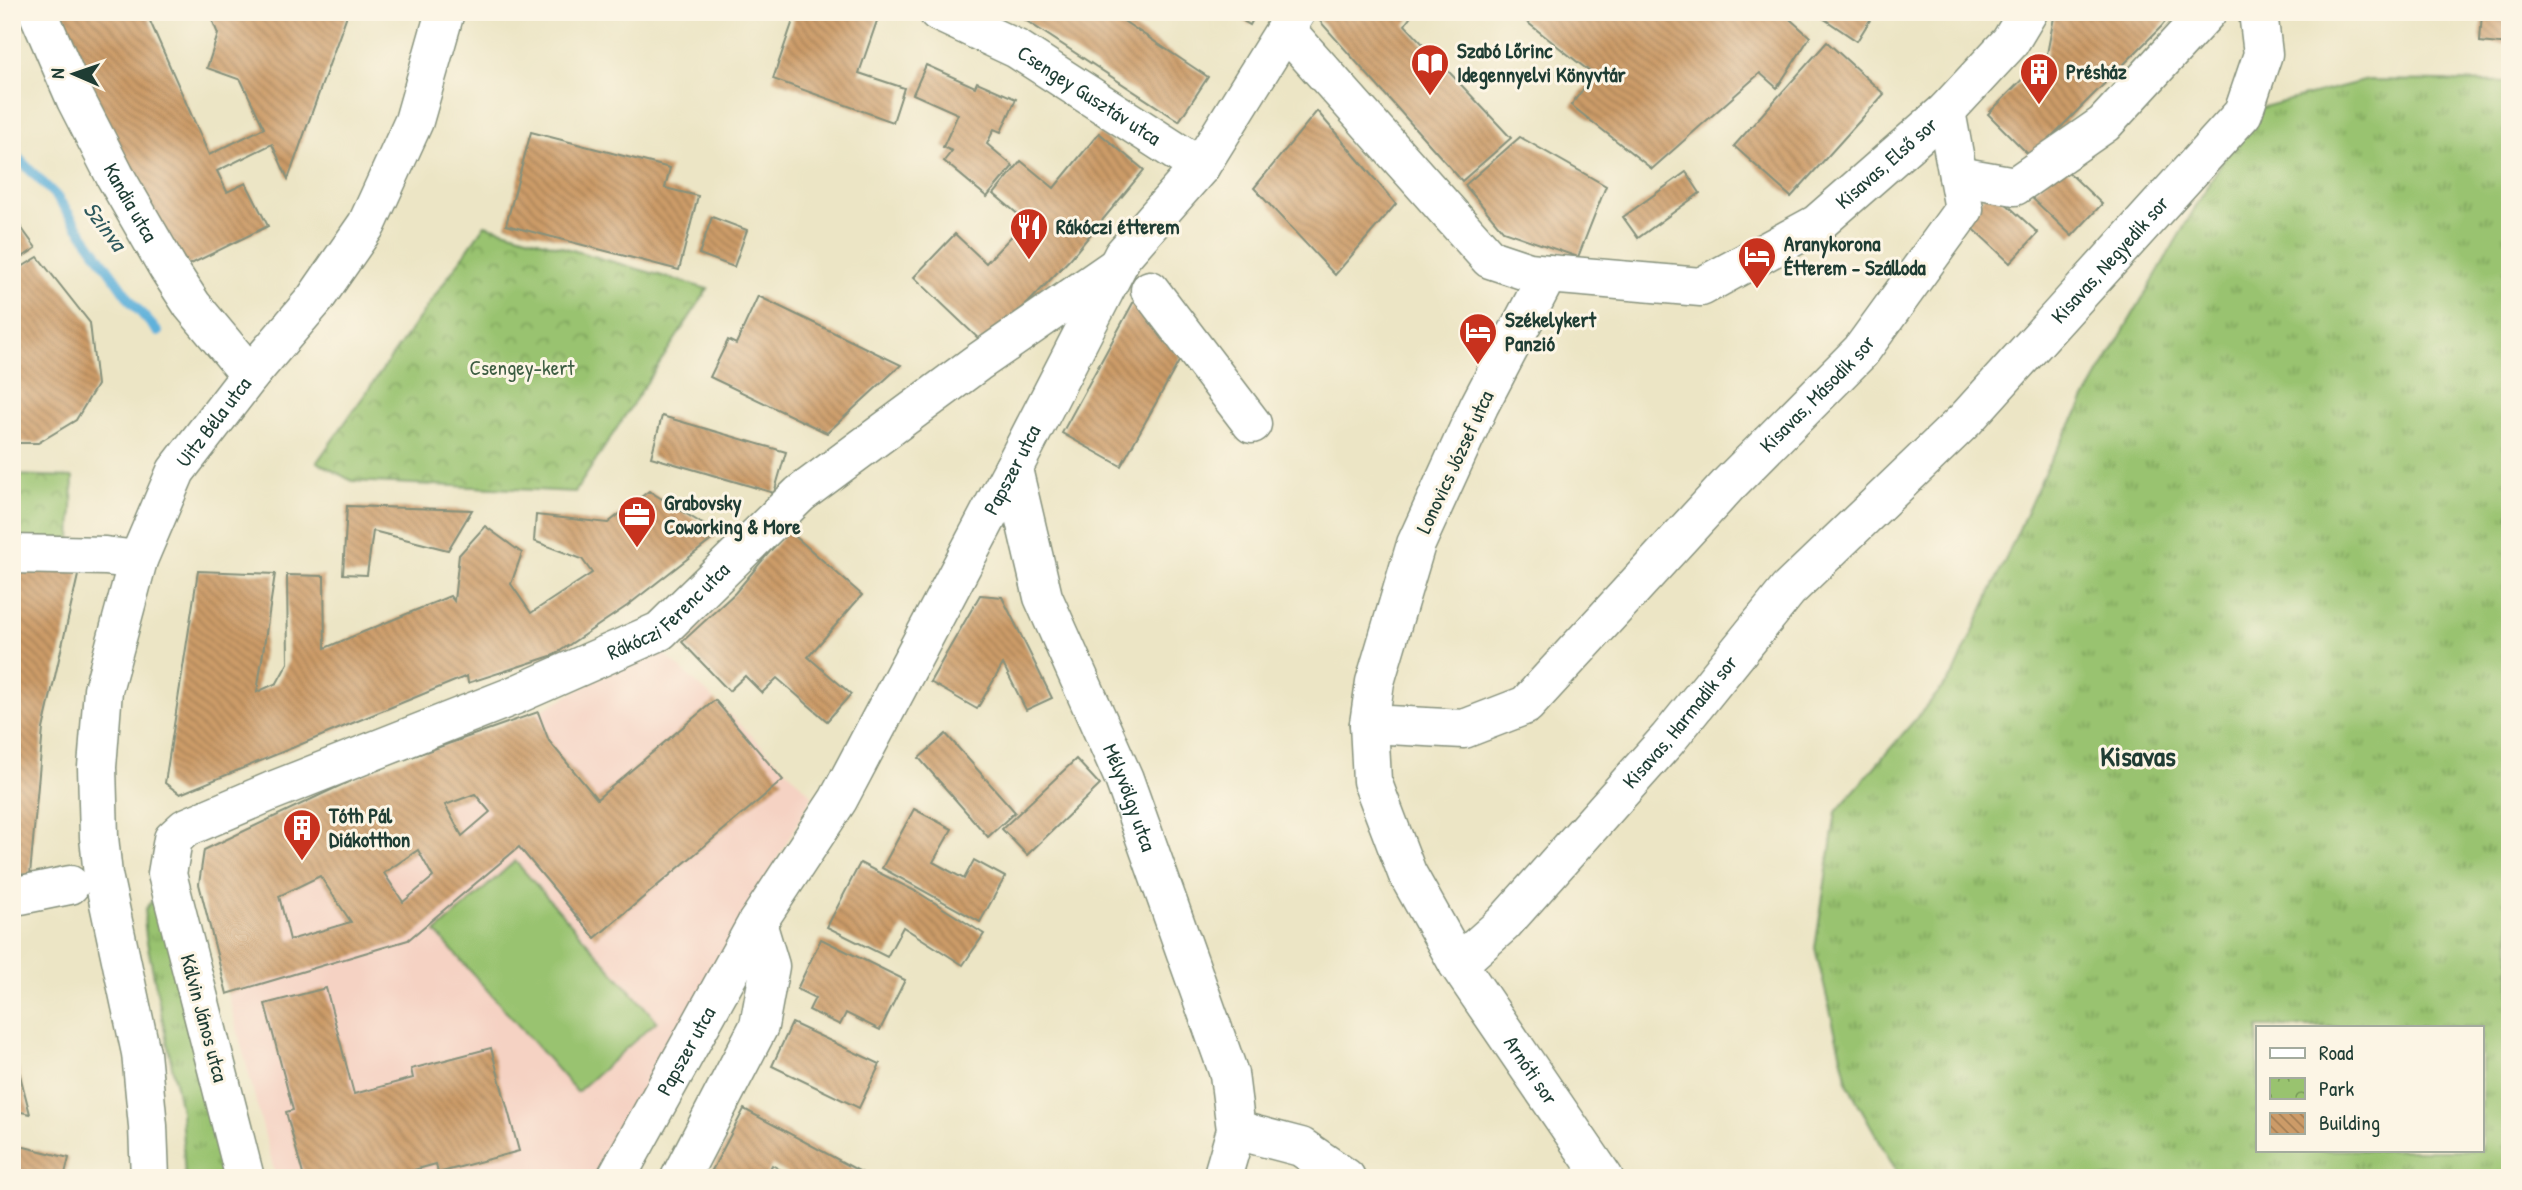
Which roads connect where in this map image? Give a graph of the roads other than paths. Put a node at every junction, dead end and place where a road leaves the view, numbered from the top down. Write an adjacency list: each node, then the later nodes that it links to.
1 (38, 12): 14 (street, Kandia utca)
2 (445, 12): 14 (street, Uitz Béla utca)
3 (938, 12): 9 (street, Csengey Gusztáv utca)
4 (2028, 12): 8 (street, Kisavas, Első sor)
5 (2207, 12): 10 (street)
6 (2258, 12): 17 (street, Kisavas, Negyedik sor)
7 (1291, 21): 9 (street, Papszer utca); 12 (street)
8 (1946, 111): 10 (street, Kisavas, Második sor); 12 (street, Kisavas, Első sor)
9 (1200, 167): 11 (street, Papszer utca)
10 (1958, 176): 20 (street, Kisavas, Második sor)
11 (1117, 266): 16 (street, Papszer utca); 21 (street, Rákóczi Ferenc utca)
12 (1548, 274): 20 (street, Lonovics József utca)
13 (1150, 290): 15 (street)
14 (250, 375): 19 (street, Uitz Béla utca)
15 (1252, 424)
16 (1013, 469): 24 (street, Papszer utca); 26 (street, Mélyvölgy utca)
17 (1901, 481): 25 (street, Kisavas, Harmadik sor)
18 (12, 554): 19 (street)
19 (138, 560): 22 (street, Uitz Béla utca)
20 (1369, 724): 25 (street, Lonovics József utca)
21 (168, 858): 28 (street, Kálvin János utca)
22 (87, 880): 23 (street); 27 (street)
23 (12, 895)
24 (757, 923): 29 (street, Papszer utca); 30 (street)
25 (1458, 964): 33 (street, Arnóti sor)
26 (1236, 1130): 31 (street); 32 (street)
27 (150, 1178)
28 (245, 1178)
29 (616, 1178)
30 (680, 1178)
31 (1222, 1178)
32 (1346, 1178)
33 (1604, 1178)

